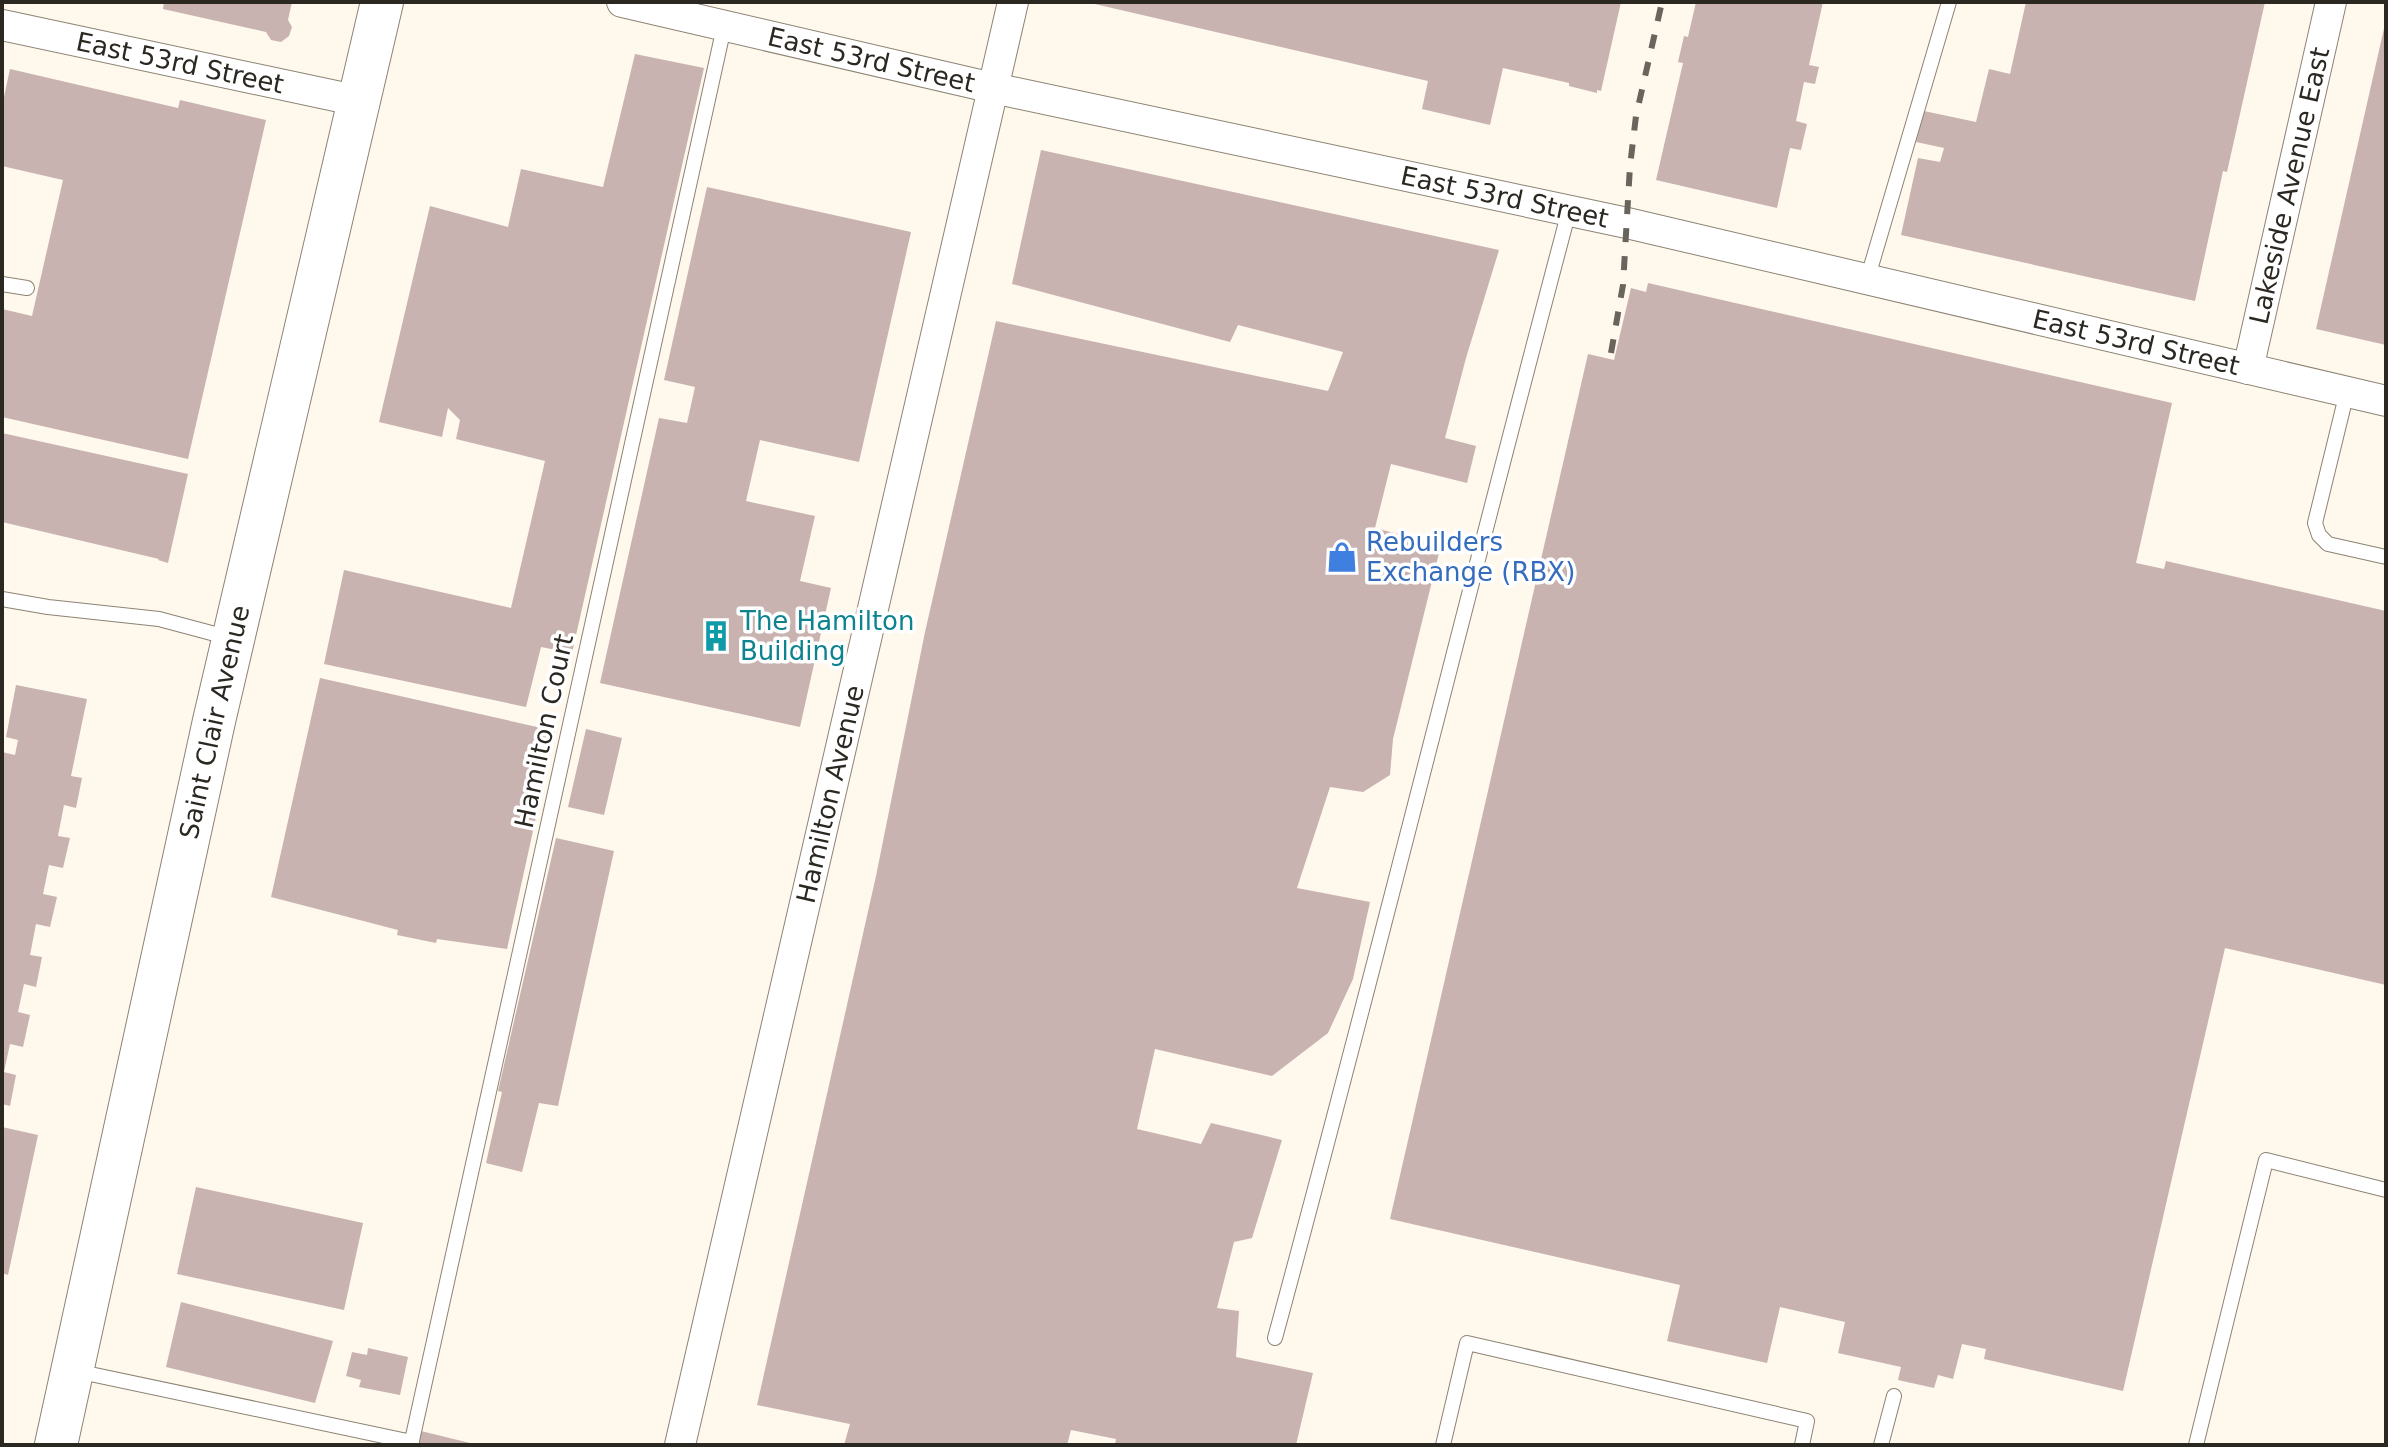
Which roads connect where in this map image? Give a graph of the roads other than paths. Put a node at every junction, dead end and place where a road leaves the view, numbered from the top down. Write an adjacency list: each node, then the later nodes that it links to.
1 (382, 2): 9 (main road, Saint Clair Avenue)
2 (622, 2): 7 (street, East 53rd Street)
3 (1013, 2): 8 (street, Hamilton Avenue)
4 (1949, 2): 11 (lane)
5 (2331, 2): 14 (street, Lakeside Avenue East)
6 (2, 25): 9 (street, East 53rd Street)
7 (724, 27): 8 (street, East 53rd Street); 24 (lane, Hamilton Court)
8 (993, 88): 10 (street, East 53rd Street); 26 (street, Hamilton Avenue)
9 (359, 101): 19 (main road, Saint Clair Avenue)
10 (1569, 211): 11 (street, East 53rd Street); 21 (lane)
11 (1867, 280): 14 (street, East 53rd Street)
12 (2, 284): 13 (lane)
13 (27, 288)
14 (2248, 369): 15 (street, East 53rd Street)
15 (2347, 392): 16 (street, East 53rd Street); 17 (lane)
16 (2386, 401)
17 (2386, 557)
18 (2, 599): 19 (lane)
19 (233, 639): 22 (main road, Saint Clair Avenue)
20 (2386, 1190): 30 (lane)
21 (1275, 1338)
22 (72, 1370): 24 (lane); 25 (main road, Saint Clair Avenue)
23 (1894, 1396): 29 (lane)
24 (411, 1444)
25 (56, 1445)
26 (680, 1445)
27 (1443, 1445): 28 (lane)
28 (1802, 1445)
29 (1881, 1445)
30 (2196, 1445)

